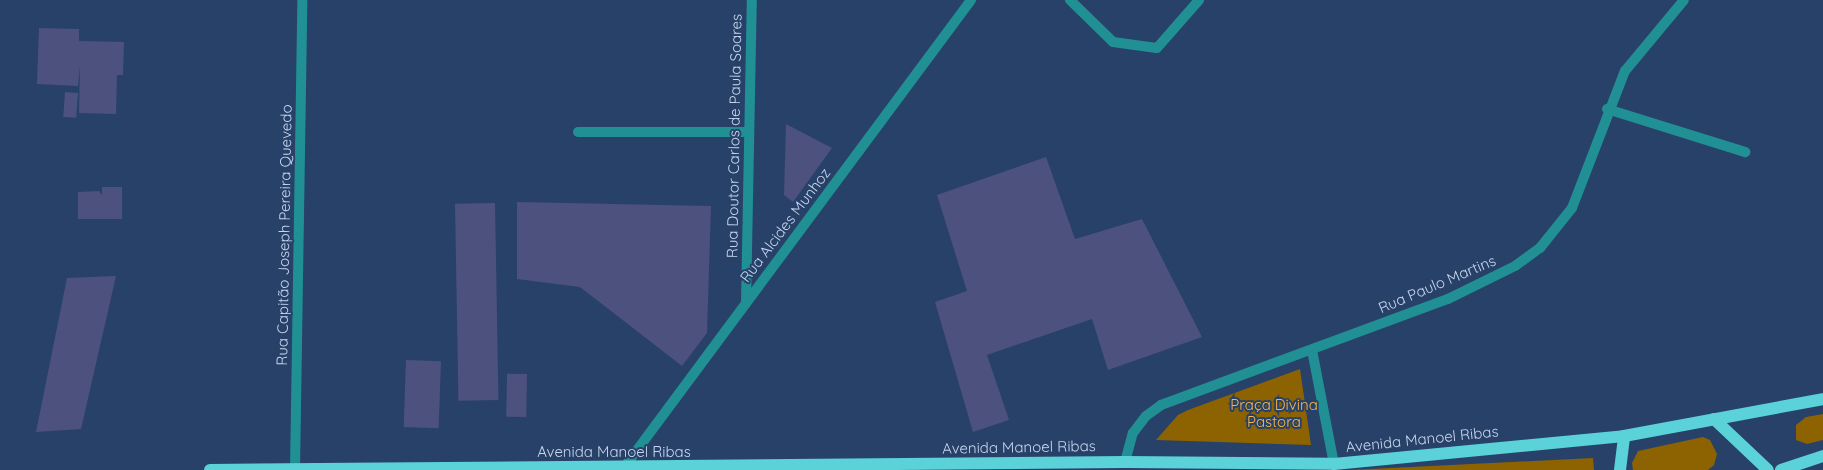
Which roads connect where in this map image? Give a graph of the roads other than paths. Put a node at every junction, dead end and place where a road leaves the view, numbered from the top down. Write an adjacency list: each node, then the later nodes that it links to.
1 (302, 0): 21 (street, Rua Capitão Joseph Pereira Quevedo)
2 (752, 0): 9 (street, Rua Doutor Carlos de Paula Soares)
3 (971, 0): 11 (street, Rua Alcides Munhoz)
4 (1070, 0): 5 (street)
5 (1199, 0)
6 (1684, 0): 7 (street, Rua Paulo Martins)
7 (1607, 109): 10 (street); 12 (street, Rua Paulo Martins)
8 (578, 132): 9 (street)
9 (749, 132): 11 (street, Rua Doutor Carlos de Paula Soares)
10 (1745, 152)
11 (746, 303): 19 (street, Rua Alcides Munhoz)
12 (1312, 350): 17 (street, Rua Paulo Martins); 18 (street)
13 (1823, 399): 14 (main road, Avenida Manoel Ribas)
14 (1714, 419): 15 (main road, Avenida Manoel Ribas); 23 (main road)
15 (1624, 436): 18 (main road, Avenida Manoel Ribas); 22 (main road)
16 (1823, 456): 24 (main road)
17 (1125, 462): 18 (main road, Avenida Manoel Ribas); 19 (main road, Avenida Manoel Ribas)
18 (1334, 464)
19 (623, 469): 21 (main road, Avenida Manoel Ribas)
20 (210, 470): 21 (main road, Avenida Manoel Ribas)
21 (295, 470)
22 (1620, 470)
23 (1768, 470)
24 (1781, 470)

